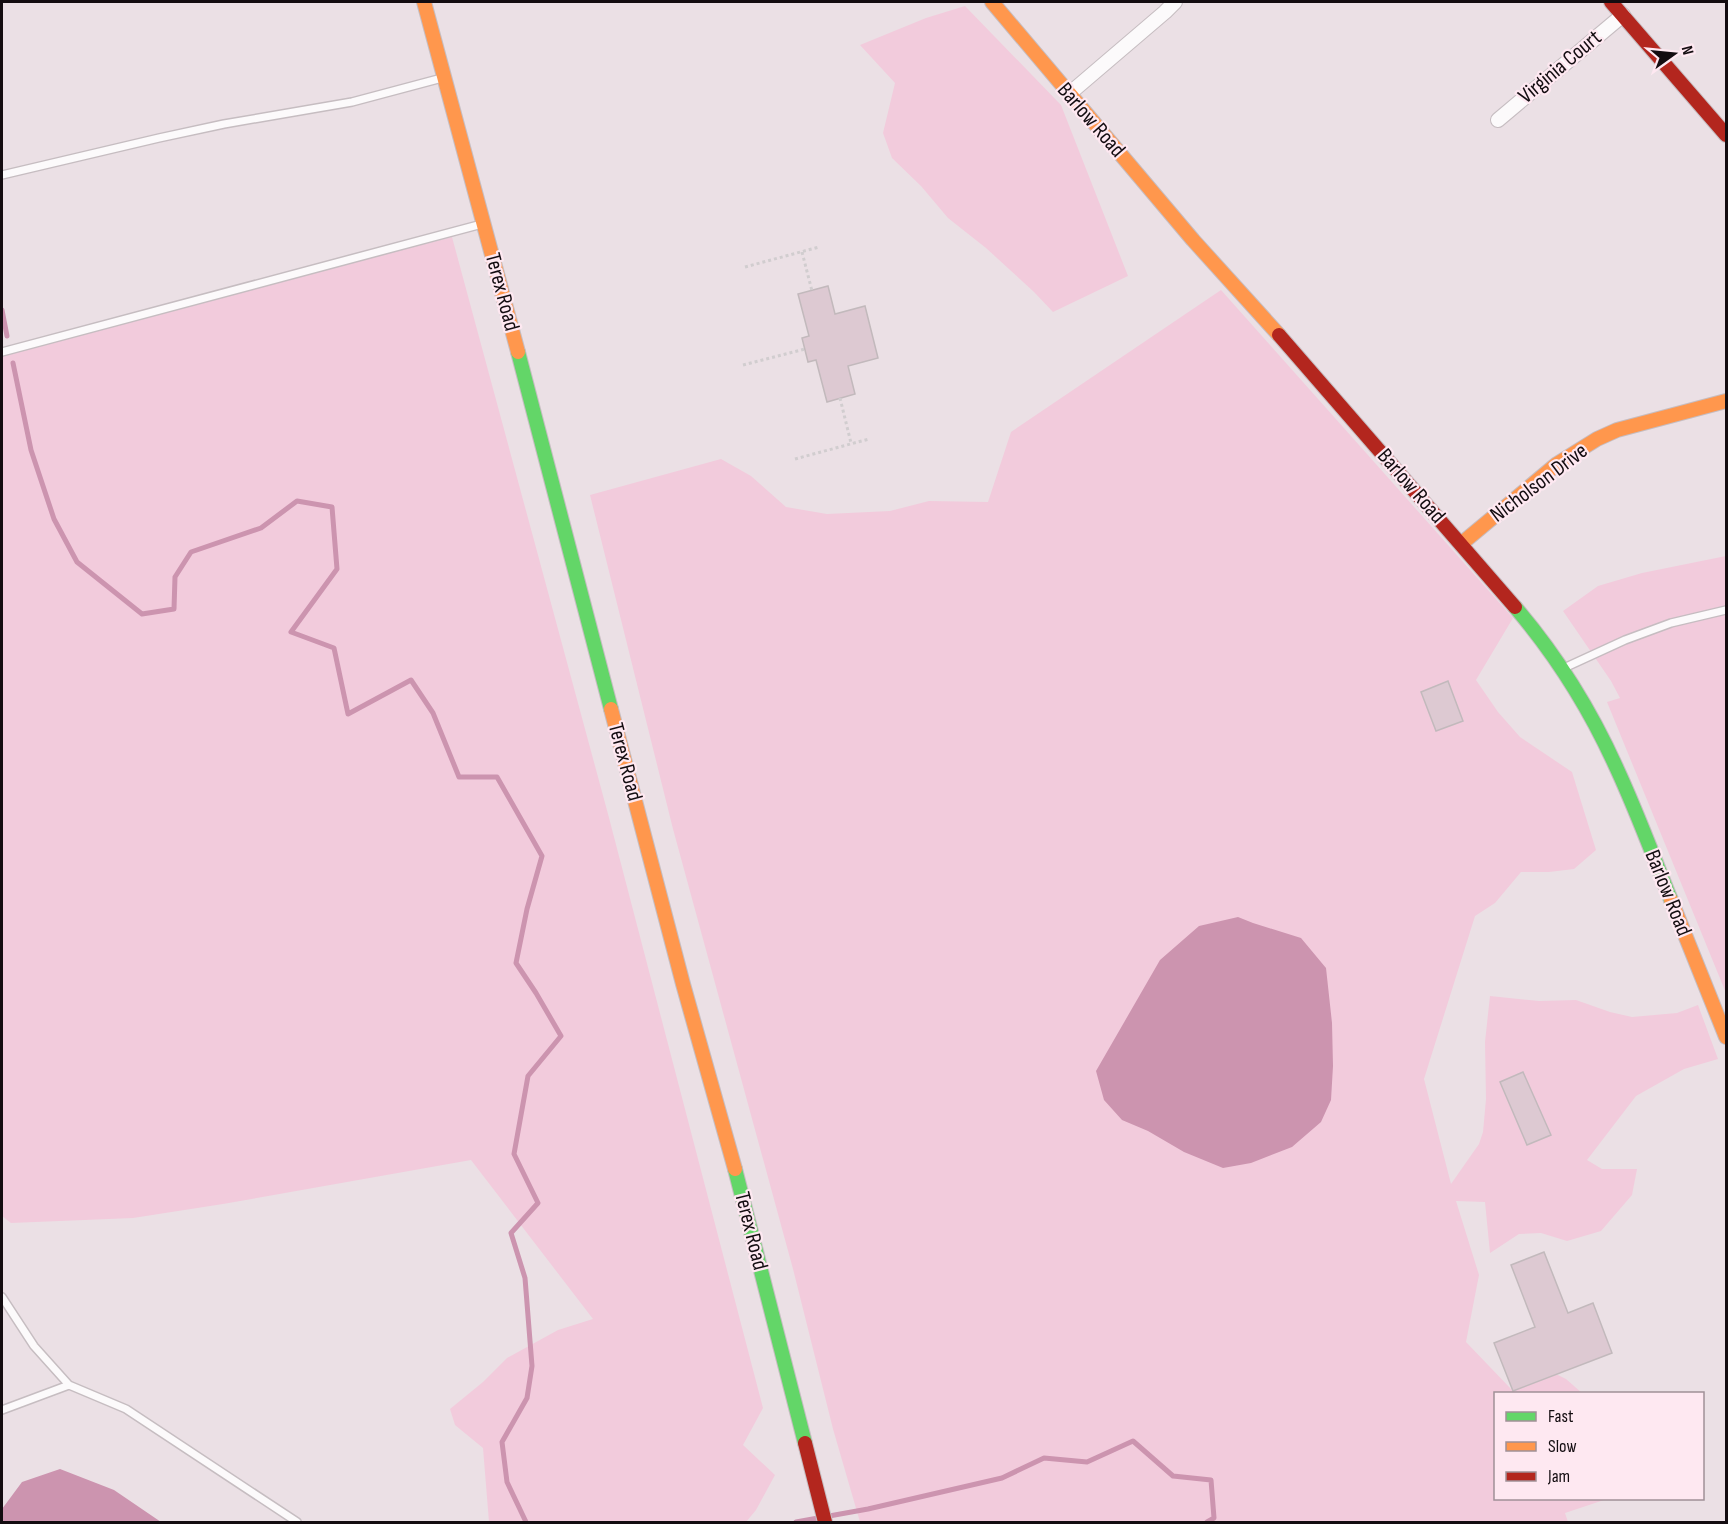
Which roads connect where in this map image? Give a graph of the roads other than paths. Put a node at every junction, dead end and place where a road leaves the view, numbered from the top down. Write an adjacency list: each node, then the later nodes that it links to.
1 (424, 2): 6 (street, Terex Road)
2 (992, 2): 7 (street, Barlow Road)
3 (1175, 2): 7 (street)
4 (1611, 2): 5 (street)
5 (1623, 15): 8 (street, Virginia Court); 9 (street)
6 (444, 77): 10 (lane); 11 (street, Terex Road)
7 (1069, 94): 14 (street, Barlow Road)
8 (1498, 120)
9 (1726, 135)
10 (2, 175)
11 (484, 223): 12 (lane); 22 (street, Terex Road)
12 (2, 352)
13 (1726, 401): 14 (street, Nicholson Drive)
14 (1461, 544): 16 (street, Barlow Road)
15 (1726, 610): 16 (lane)
16 (1562, 669): 17 (street, Barlow Road)
17 (1726, 1036)
18 (2, 1297): 19 (lane)
19 (69, 1385): 20 (lane); 21 (lane)
20 (2, 1410)
21 (297, 1522)
22 (825, 1522)

